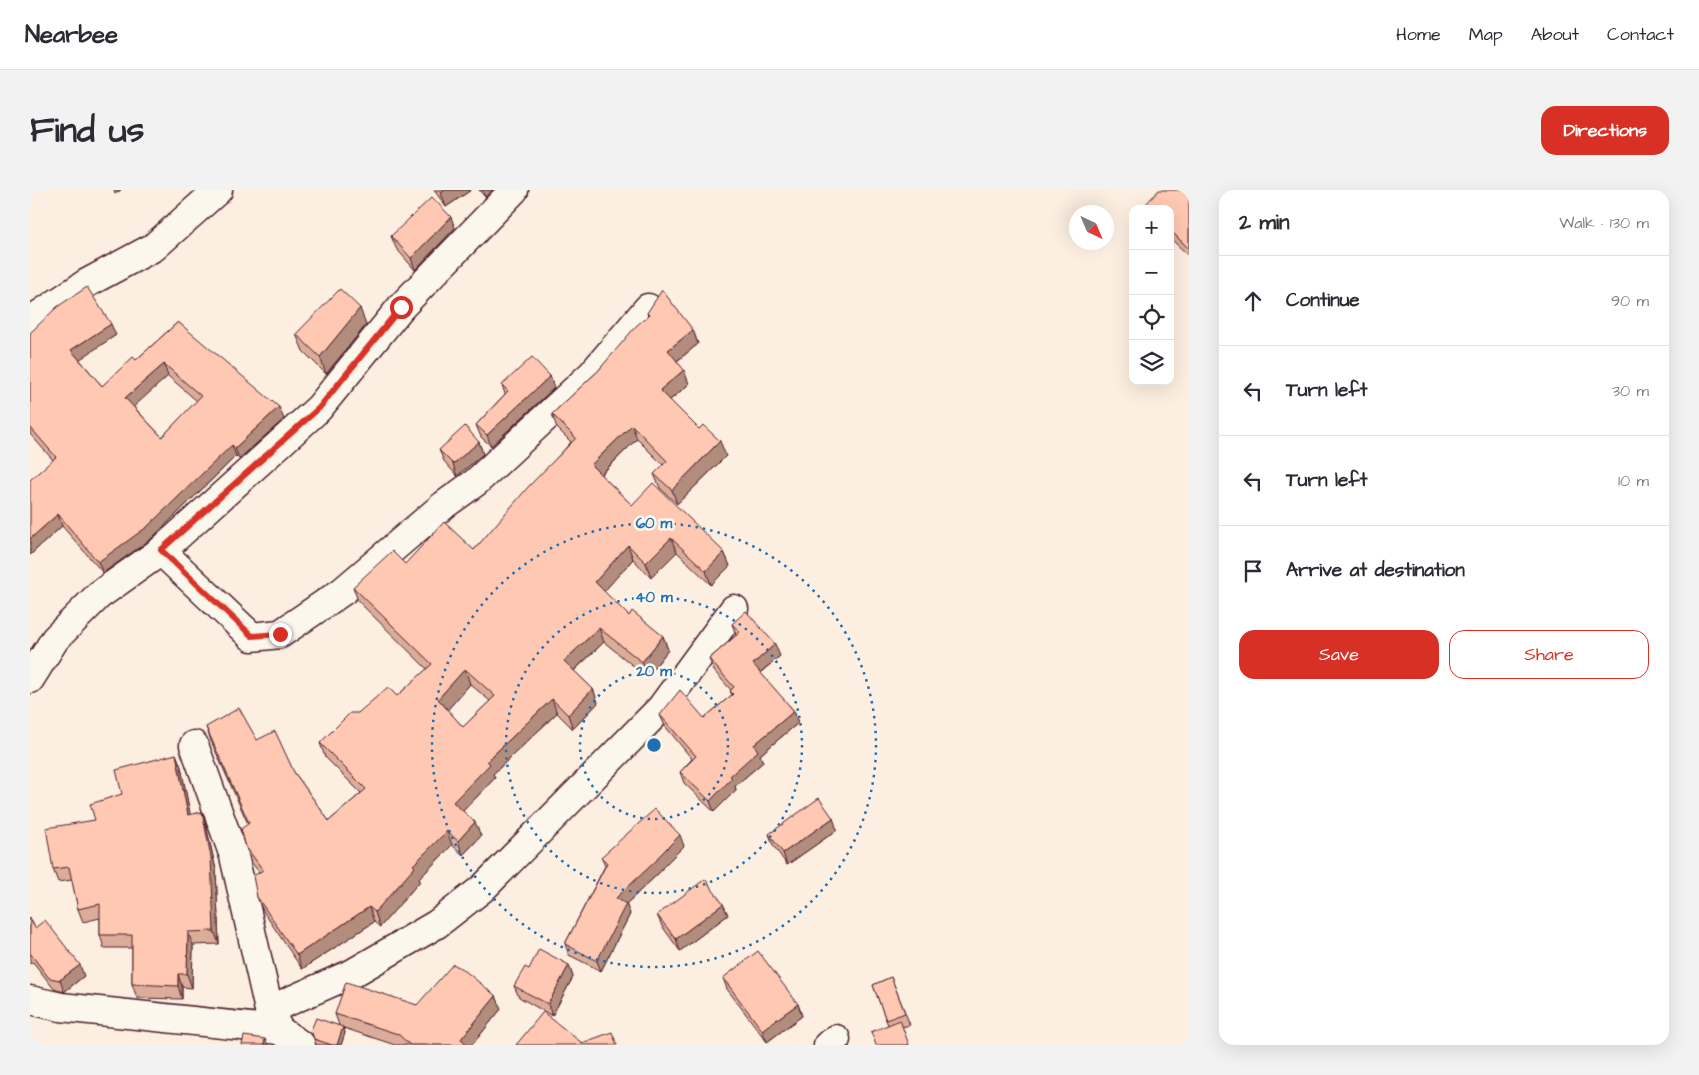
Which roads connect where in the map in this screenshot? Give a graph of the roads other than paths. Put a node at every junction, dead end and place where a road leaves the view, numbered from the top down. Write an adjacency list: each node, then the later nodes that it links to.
1 (218, 190): 4 (street)
2 (514, 190): 5 (street)
3 (648, 308): 5 (street)
4 (30, 318)
5 (161, 550): 7 (street)
6 (734, 609): 10 (street)
7 (30, 679)
8 (194, 745): 10 (street)
9 (30, 1000): 10 (street)
10 (274, 1020): 11 (street)
11 (301, 1045)

